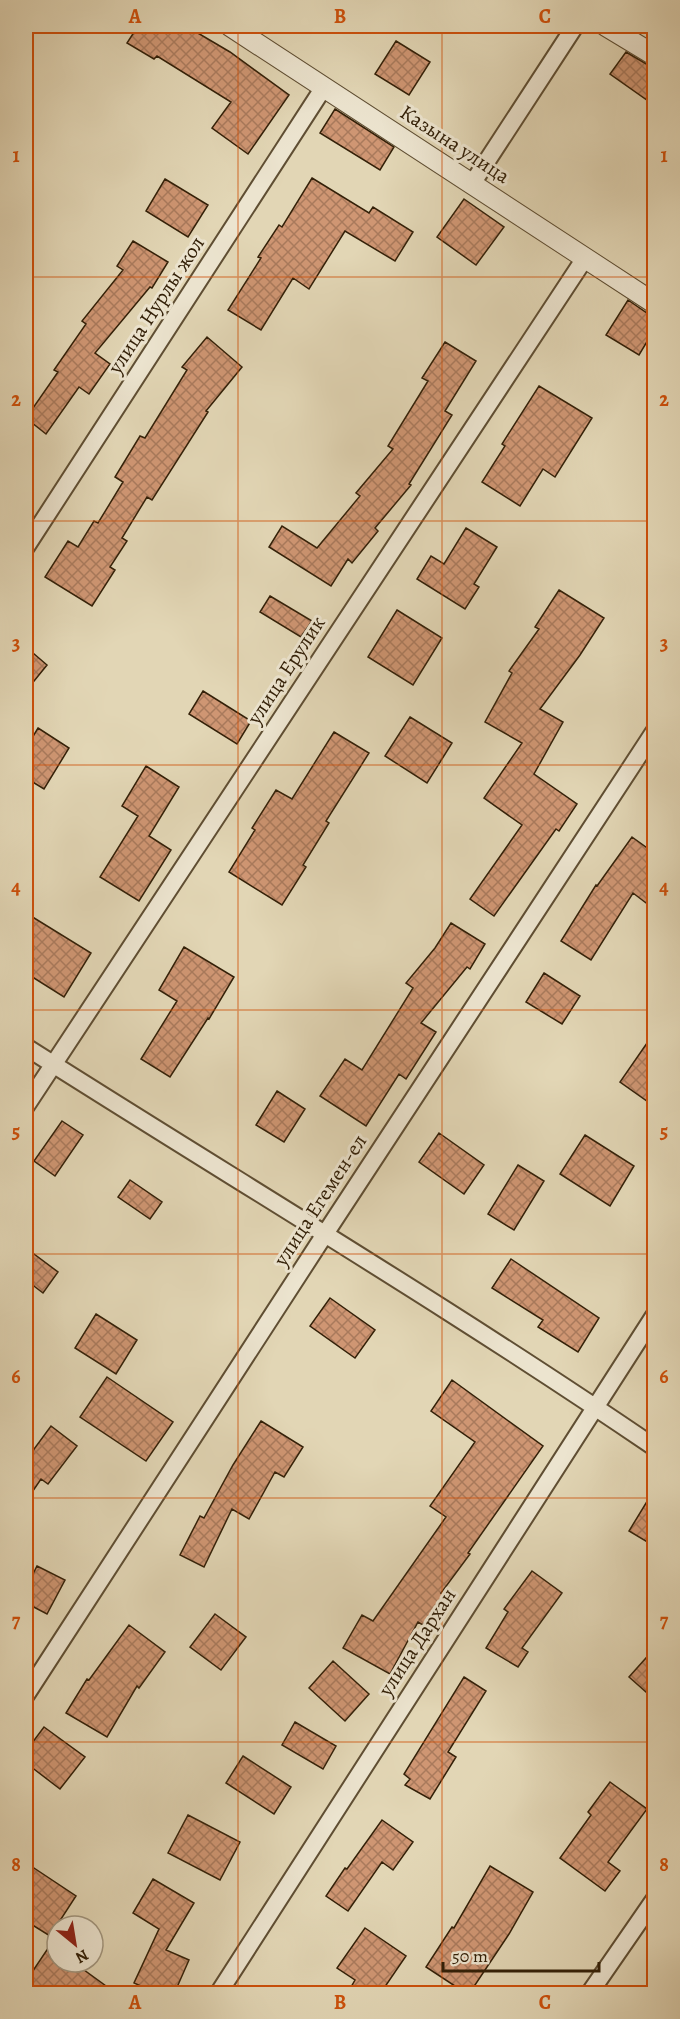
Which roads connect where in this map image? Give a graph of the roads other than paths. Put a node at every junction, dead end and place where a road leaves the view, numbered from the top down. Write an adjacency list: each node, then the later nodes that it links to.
1 (230, 26): 5 (street, Казына улица)
2 (575, 26): 6 (street)
3 (606, 26): 4 (street)
4 (654, 55)
5 (324, 87): 6 (street, Казына улица); 9 (street, улица Нурлы жол)
6 (472, 184): 7 (street, Казына улица)
7 (585, 258): 8 (street, Казына улица); 12 (street, улица Ерулик)
8 (654, 303)
9 (26, 547)
10 (654, 732): 14 (street, улица Егемен-ел)
11 (26, 1047): 12 (street)
12 (52, 1065): 13 (street, улица Ерулик); 14 (street)
13 (26, 1106)
14 (325, 1234): 16 (street); 18 (street, улица Егемен-ел)
15 (654, 1316): 16 (street, улица Дархан)
16 (595, 1407): 17 (street); 20 (street, улица Дархан)
17 (654, 1447)
18 (26, 1695)
19 (654, 1900): 21 (street)
20 (218, 1994)
21 (589, 1994)

